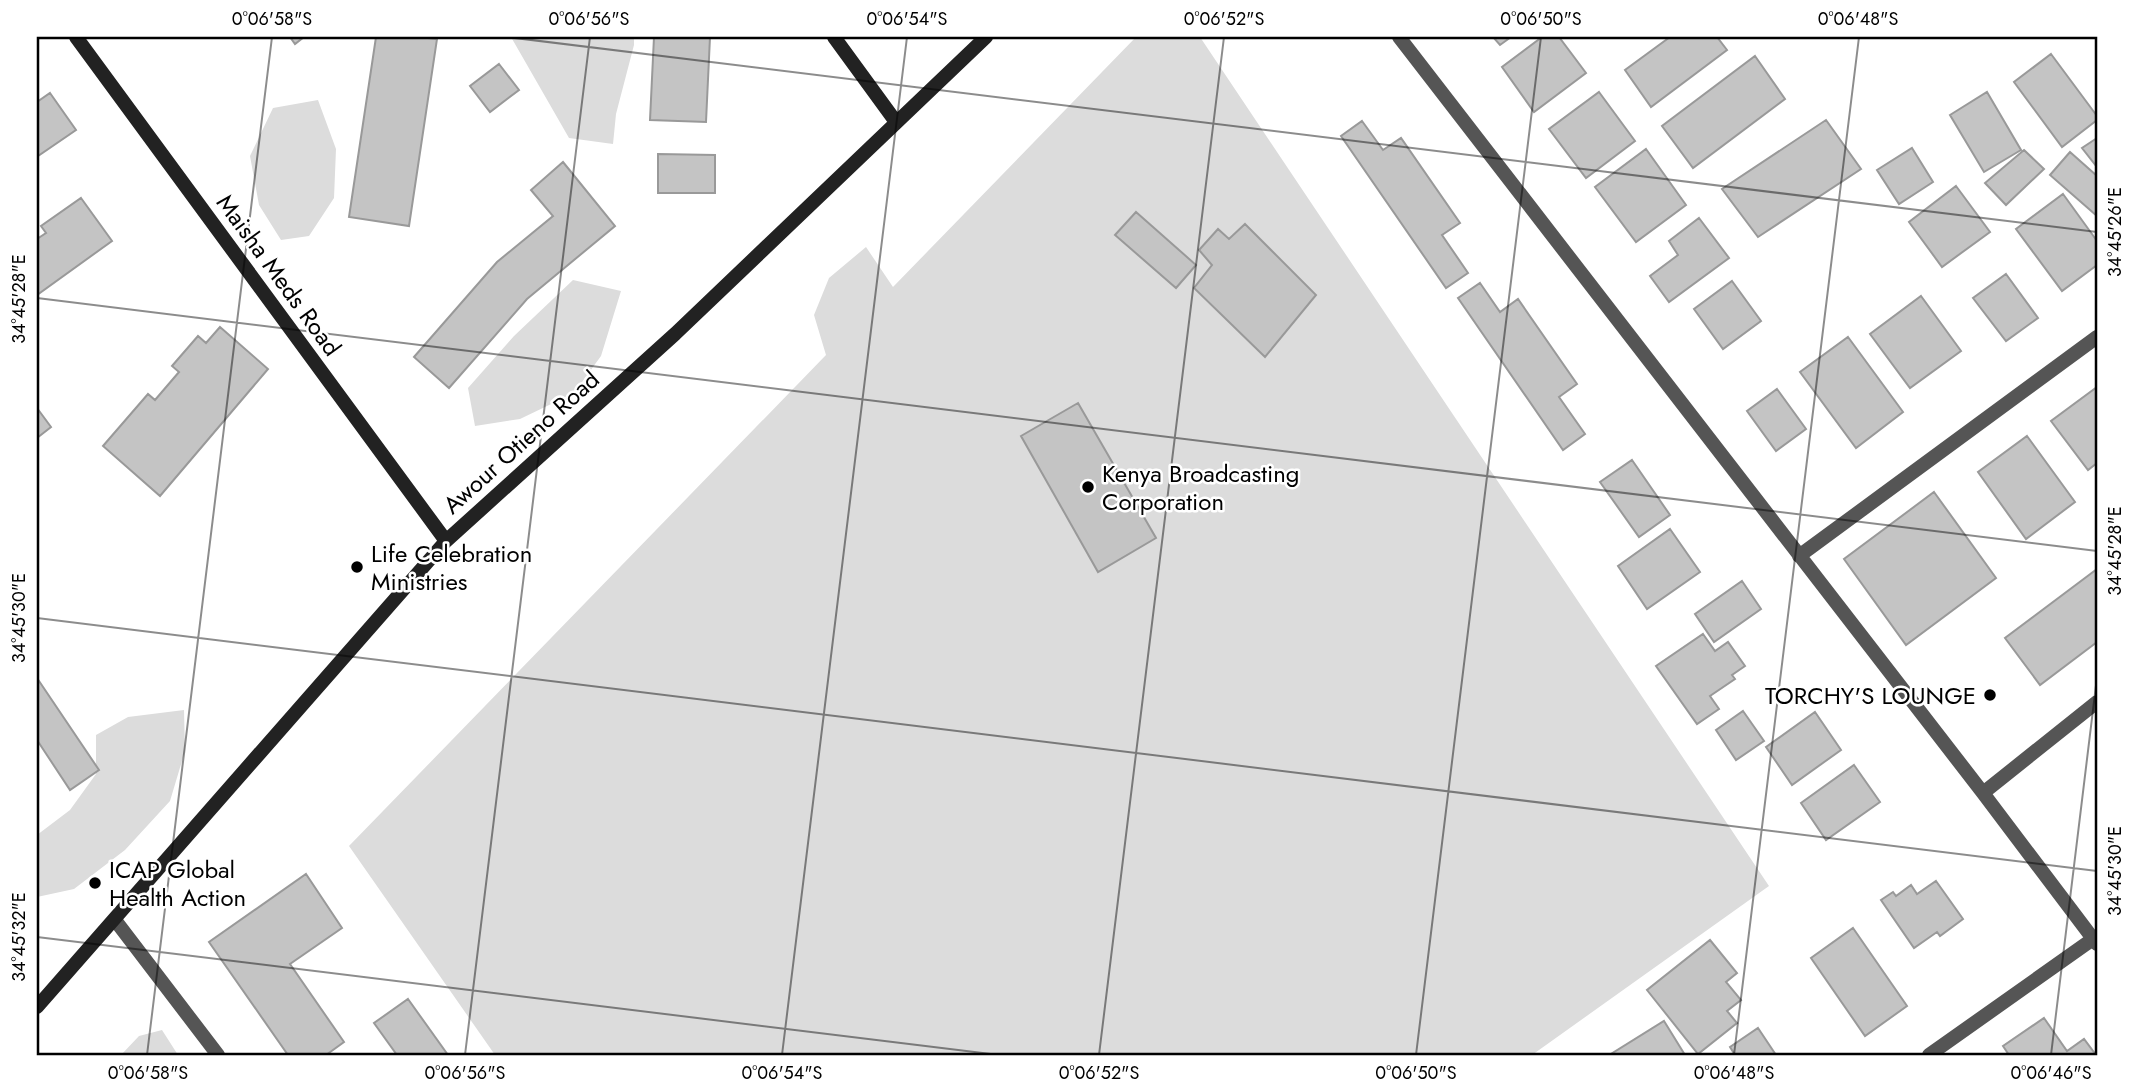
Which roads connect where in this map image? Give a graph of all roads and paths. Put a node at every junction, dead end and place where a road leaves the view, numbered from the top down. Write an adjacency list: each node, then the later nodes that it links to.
1 (76, 37): 7 (main road, Maisha Meds Road)
2 (834, 37): 5 (main road)
3 (986, 37): 5 (main road, Awour Otieno Road)
4 (1399, 37): 8 (street)
5 (896, 122): 7 (main road, Awour Otieno Road)
6 (2097, 337): 8 (street)
7 (446, 541): 11 (main road, Awour Otieno Road)
8 (1799, 556): 10 (street)
9 (2097, 702): 10 (street)
10 (1983, 793): 12 (street)
11 (115, 920): 13 (main road, Awour Otieno Road); 14 (street)
12 (2095, 942): 15 (street)
13 (37, 1007)
14 (218, 1055)
15 (1929, 1055)

